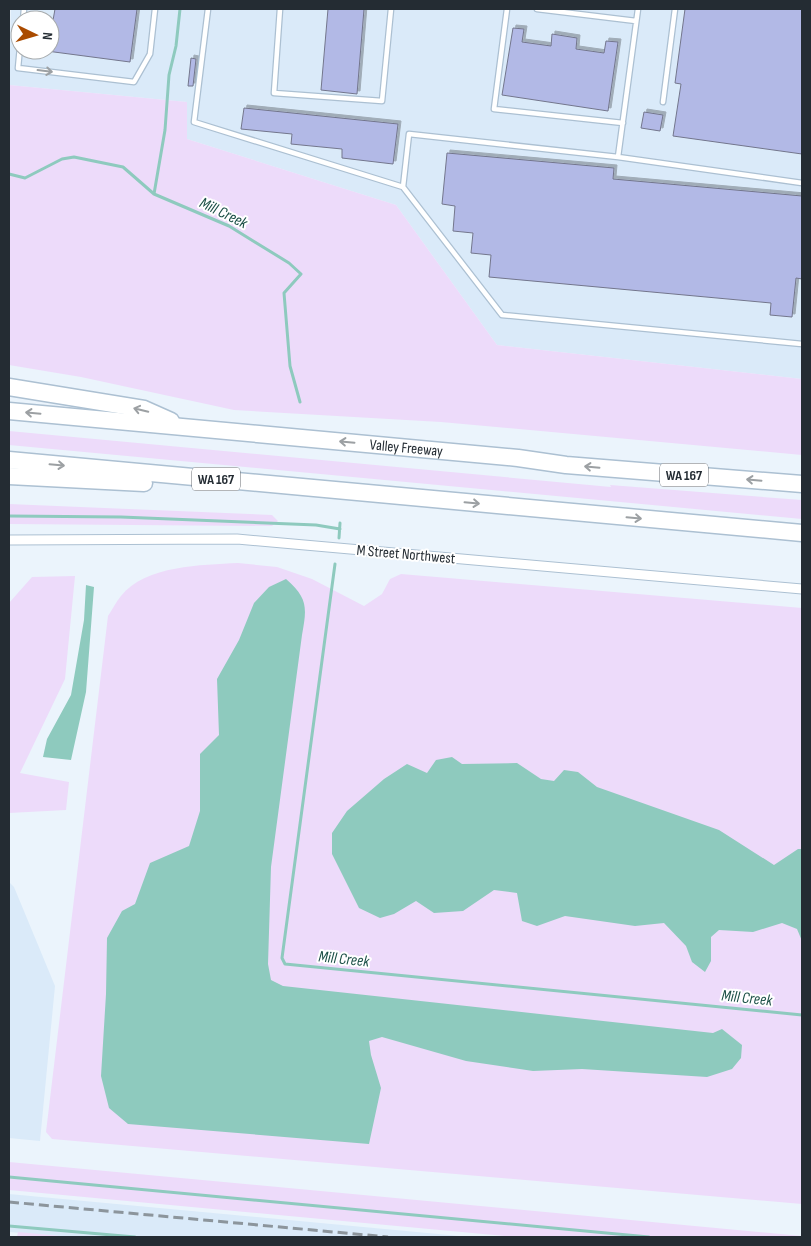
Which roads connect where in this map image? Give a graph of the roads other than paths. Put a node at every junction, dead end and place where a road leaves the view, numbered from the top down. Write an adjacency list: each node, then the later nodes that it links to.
1 (155, 9): 10 (lane, one-way to 1)
2 (208, 9): 15 (lane)
3 (280, 9): 4 (lane)
4 (391, 9)
5 (506, 9): 12 (lane)
6 (536, 9): 9 (lane)
7 (638, 9): 9 (lane)
8 (675, 9): 11 (lane)
9 (636, 21): 12 (lane)
10 (19, 60)
11 (663, 102)
12 (622, 123): 13 (lane)
13 (618, 157): 14 (lane); 15 (lane)
14 (802, 183)
15 (403, 187): 16 (lane)
16 (802, 344)
17 (9, 388): 19 (highway, one-way to 17)
18 (9, 411): 19 (highway, Valley Freeway / WA 167, one-way to 18)
19 (186, 427): 22 (highway, Valley Freeway / WA 167, one-way to 19)
20 (9, 460): 23 (highway, WA 167, one-way to 23)
21 (9, 476): 23 (highway)
22 (802, 484)
23 (423, 499): 24 (highway, WA 167, one-way to 24)
24 (802, 533)
25 (9, 540): 26 (street, M Street Northwest)
26 (802, 589)

